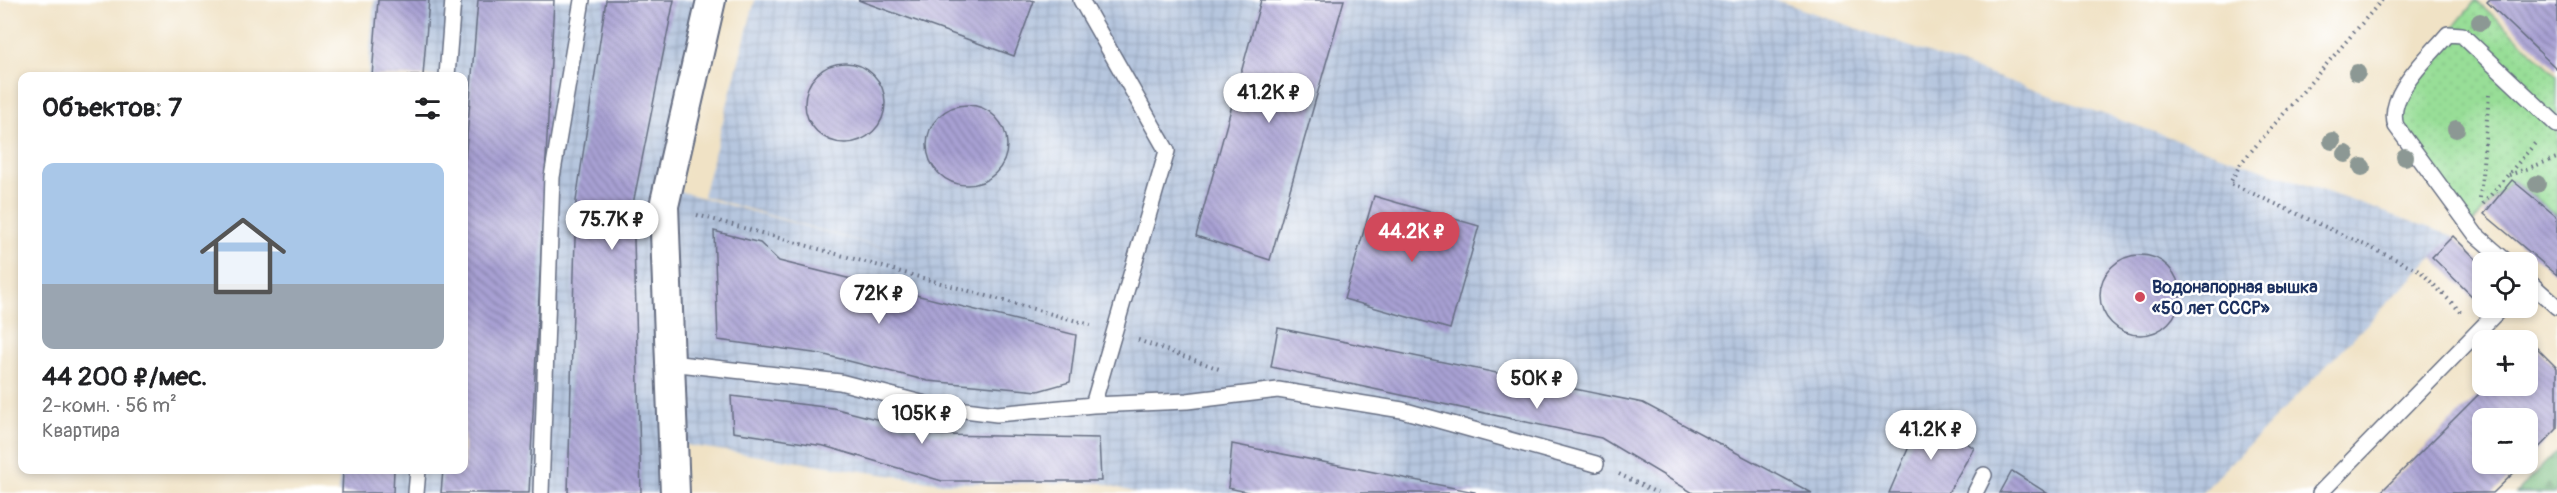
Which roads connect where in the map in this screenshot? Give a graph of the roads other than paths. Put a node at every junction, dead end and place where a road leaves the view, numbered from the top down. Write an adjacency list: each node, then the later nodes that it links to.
1 (453, 0): 5 (lane)
2 (582, 0): 17 (lane)
3 (711, 0): 11 (street)
4 (1081, 0): 12 (lane)
5 (447, 72)
6 (2555, 123): 7 (lane)
7 (2496, 252)
8 (2538, 290): 9 (lane)
9 (2557, 307)
10 (2490, 318): 20 (lane)
11 (670, 363): 12 (lane); 18 (street)
12 (1093, 405): 13 (lane)
13 (1596, 464)
14 (418, 474): 16 (lane)
15 (1984, 475): 19 (lane)
16 (416, 493)
17 (541, 493)
18 (675, 493)
19 (1975, 493)
20 (2320, 493)

